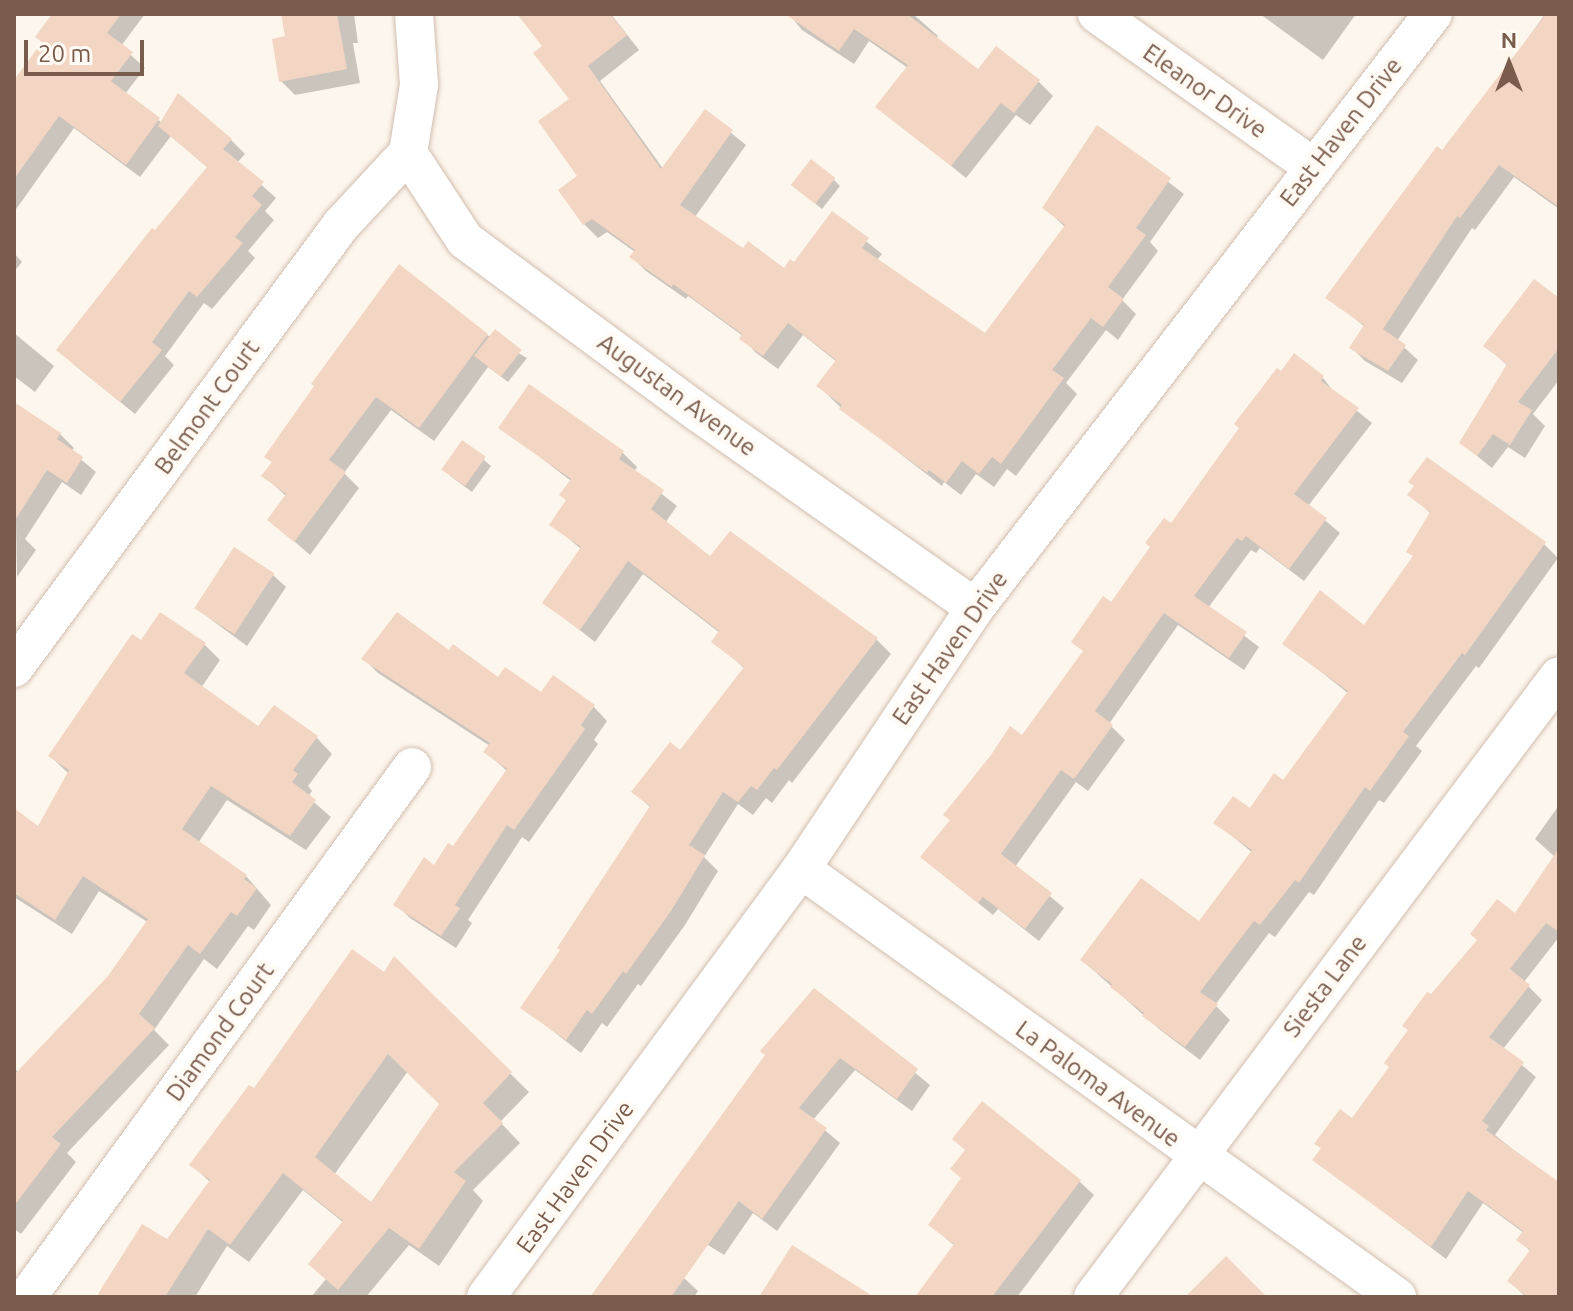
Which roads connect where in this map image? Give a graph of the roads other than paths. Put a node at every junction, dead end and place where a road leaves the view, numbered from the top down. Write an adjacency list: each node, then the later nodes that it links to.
1 (414, 14): 4 (street)
2 (1097, 14): 5 (street, Eleanor Drive)
3 (1433, 14): 5 (street, East Haven Drive)
4 (408, 153): 6 (street, Augustan Avenue); 7 (street, Belmont Court)
5 (1313, 167): 6 (street, East Haven Drive)
6 (975, 608): 10 (street, East Haven Drive)
7 (14, 668)
8 (1559, 676): 11 (street, Siesta Lane)
9 (412, 767): 12 (street, Diamond Court)
10 (801, 869): 11 (street, La Paloma Avenue); 13 (street, East Haven Drive)
11 (1197, 1156): 14 (street, Siesta Lane); 15 (street, La Paloma Avenue)
12 (27, 1297)
13 (486, 1297)
14 (1093, 1297)
15 (1397, 1297)

